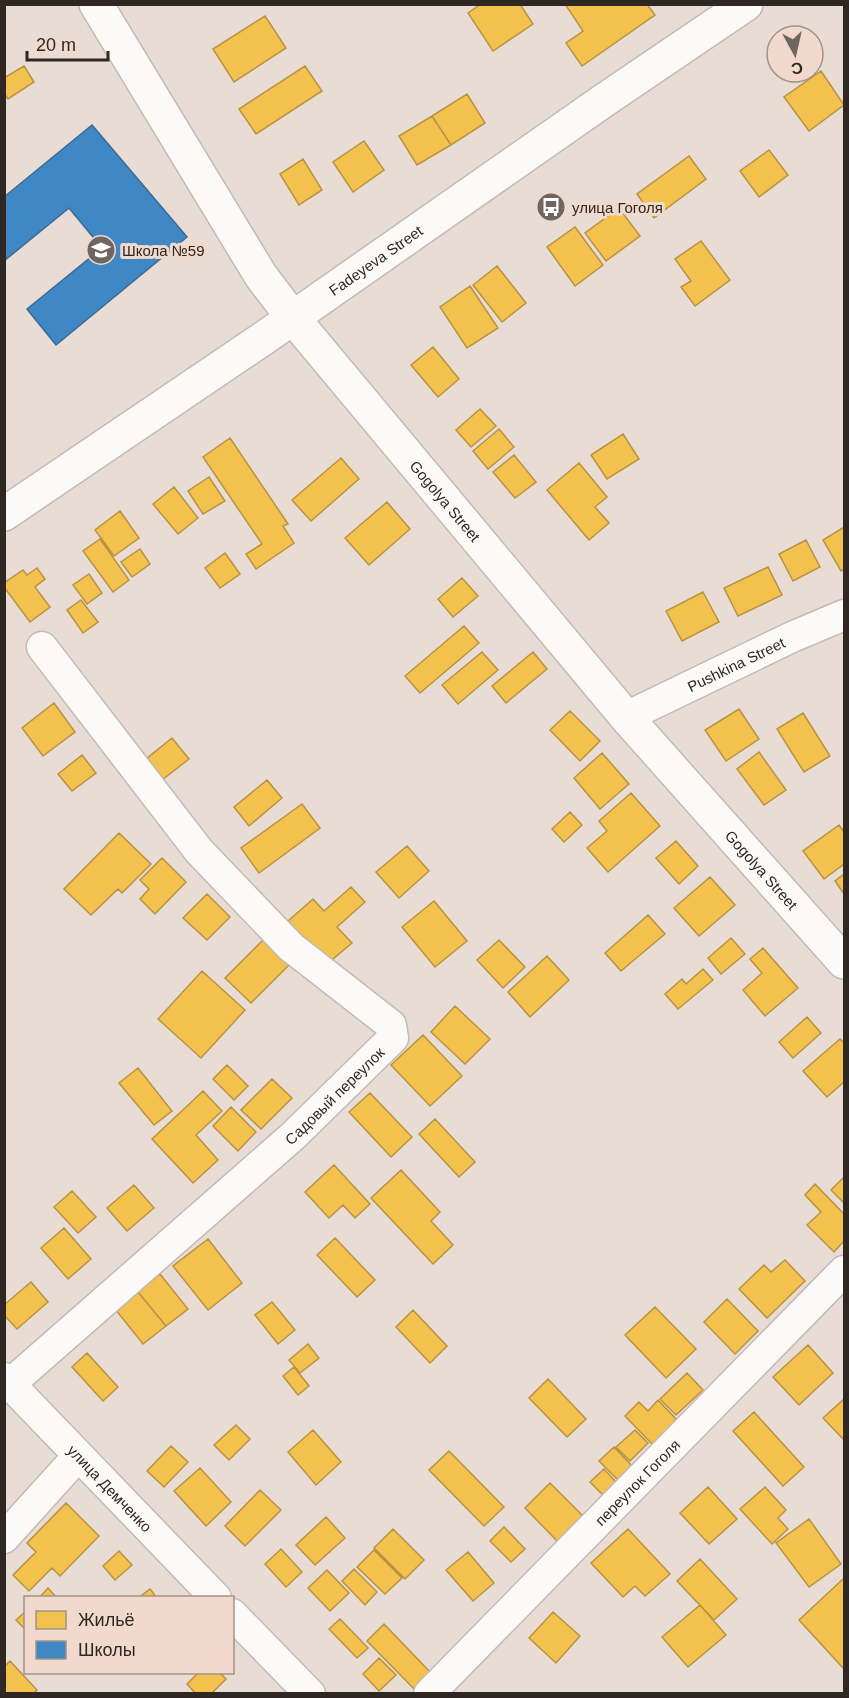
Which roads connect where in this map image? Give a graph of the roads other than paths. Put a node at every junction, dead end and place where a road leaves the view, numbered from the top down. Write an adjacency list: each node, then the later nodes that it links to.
1 (96, 4): 3 (main road, Gogolya Street)
2 (746, 4): 3 (main road, Fadeyeva Street)
3 (293, 318): 4 (main road, Fadeyeva Street); 7 (main road, Gogolya Street)
4 (4, 514)
5 (844, 615): 7 (street, Pushkina Street)
6 (42, 647): 10 (street, Садовый переулок)
7 (626, 717): 8 (main road, Gogolya Street)
8 (844, 962)
9 (844, 1271): 16 (street, переулок Гоголя)
10 (7, 1381): 11 (street, улица Демченко)
11 (78, 1456): 12 (street); 13 (street, улица Демченко)
12 (4, 1538)
13 (214, 1596)
14 (234, 1616): 15 (street)
15 (310, 1694)
16 (429, 1694)

